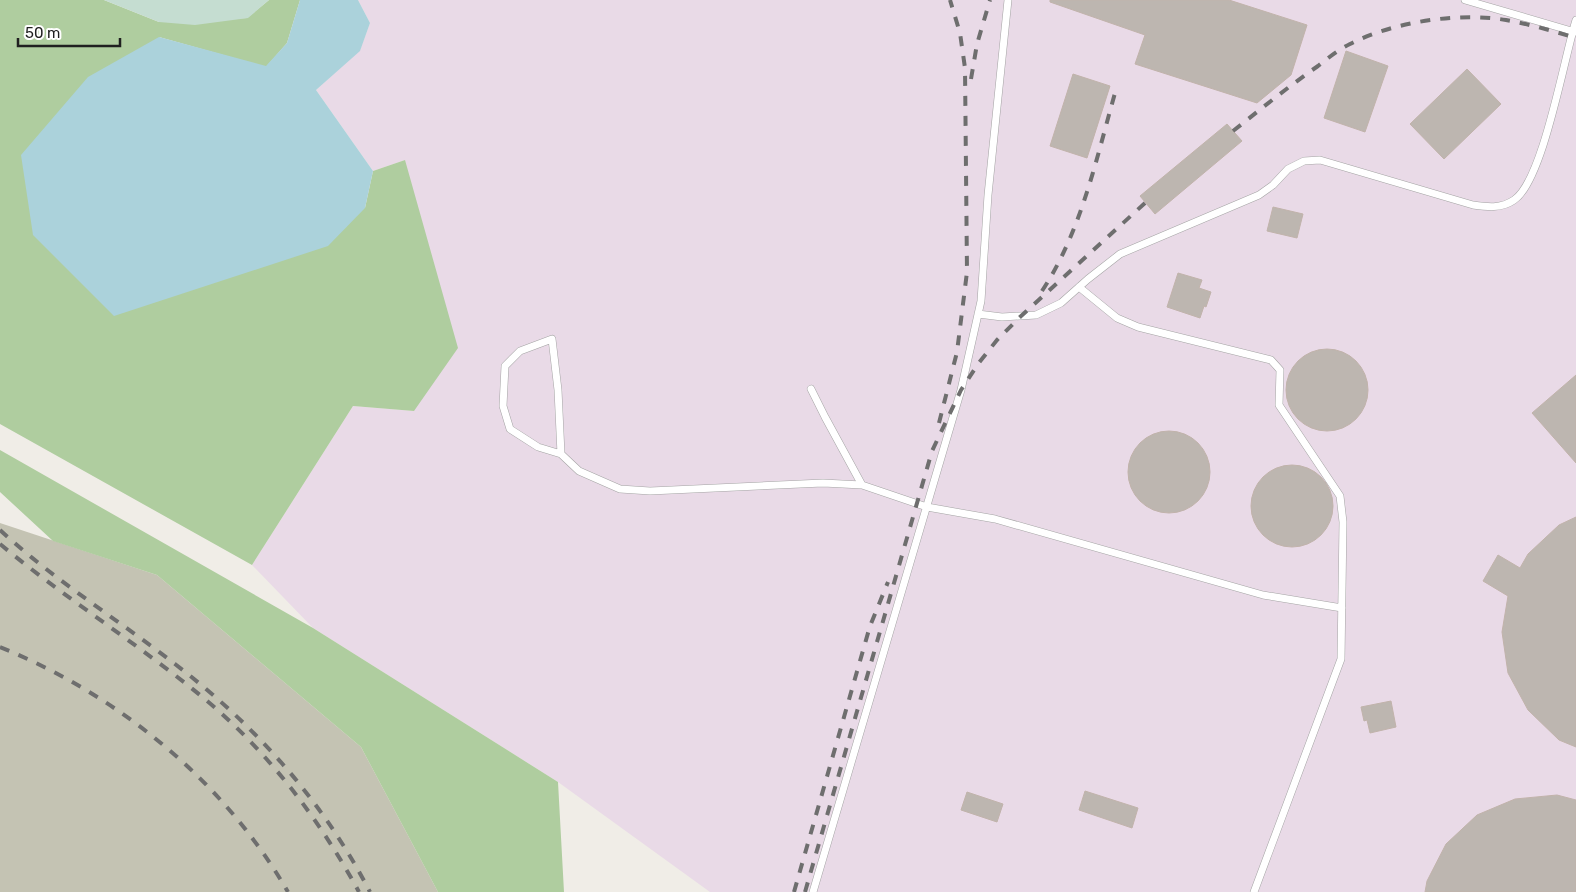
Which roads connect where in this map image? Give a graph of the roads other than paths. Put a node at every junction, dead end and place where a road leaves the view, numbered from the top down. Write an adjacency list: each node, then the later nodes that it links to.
1 (1008, 0): 6 (lane)
2 (1465, 0): 4 (lane)
3 (1576, 20): 4 (lane)
4 (1574, 32): 5 (lane)
5 (1079, 287): 6 (lane); 11 (lane)
6 (978, 314): 10 (lane)
7 (811, 389): 9 (lane)
8 (562, 454): 8 (lane); 9 (lane)
9 (862, 485): 10 (lane)
10 (927, 507): 11 (lane); 12 (lane)
11 (1342, 608): 13 (lane)
12 (813, 892)
13 (1254, 892)

